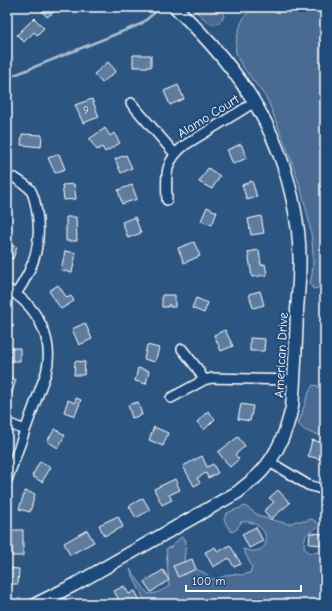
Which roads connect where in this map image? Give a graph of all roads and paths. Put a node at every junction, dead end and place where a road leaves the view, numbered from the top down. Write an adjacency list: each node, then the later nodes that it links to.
1 (175, 7): 2 (street, American Drive)
2 (255, 102): 4 (street, Alamo Court); 11 (street, American Drive)
3 (131, 103): 4 (street)
4 (175, 154): 6 (street, Alamo Court)
5 (15, 178): 8 (street)
6 (167, 200)
7 (7, 289): 8 (street)
8 (16, 294): 14 (street)
9 (182, 349): 10 (street)
10 (204, 380): 11 (street); 12 (street)
11 (294, 380): 15 (street, American Drive)
12 (171, 398)
13 (7, 423): 14 (street)
14 (25, 430): 16 (street)
15 (268, 462): 17 (street); 18 (street, American Drive)
16 (7, 480)
17 (325, 490)
18 (36, 604)

